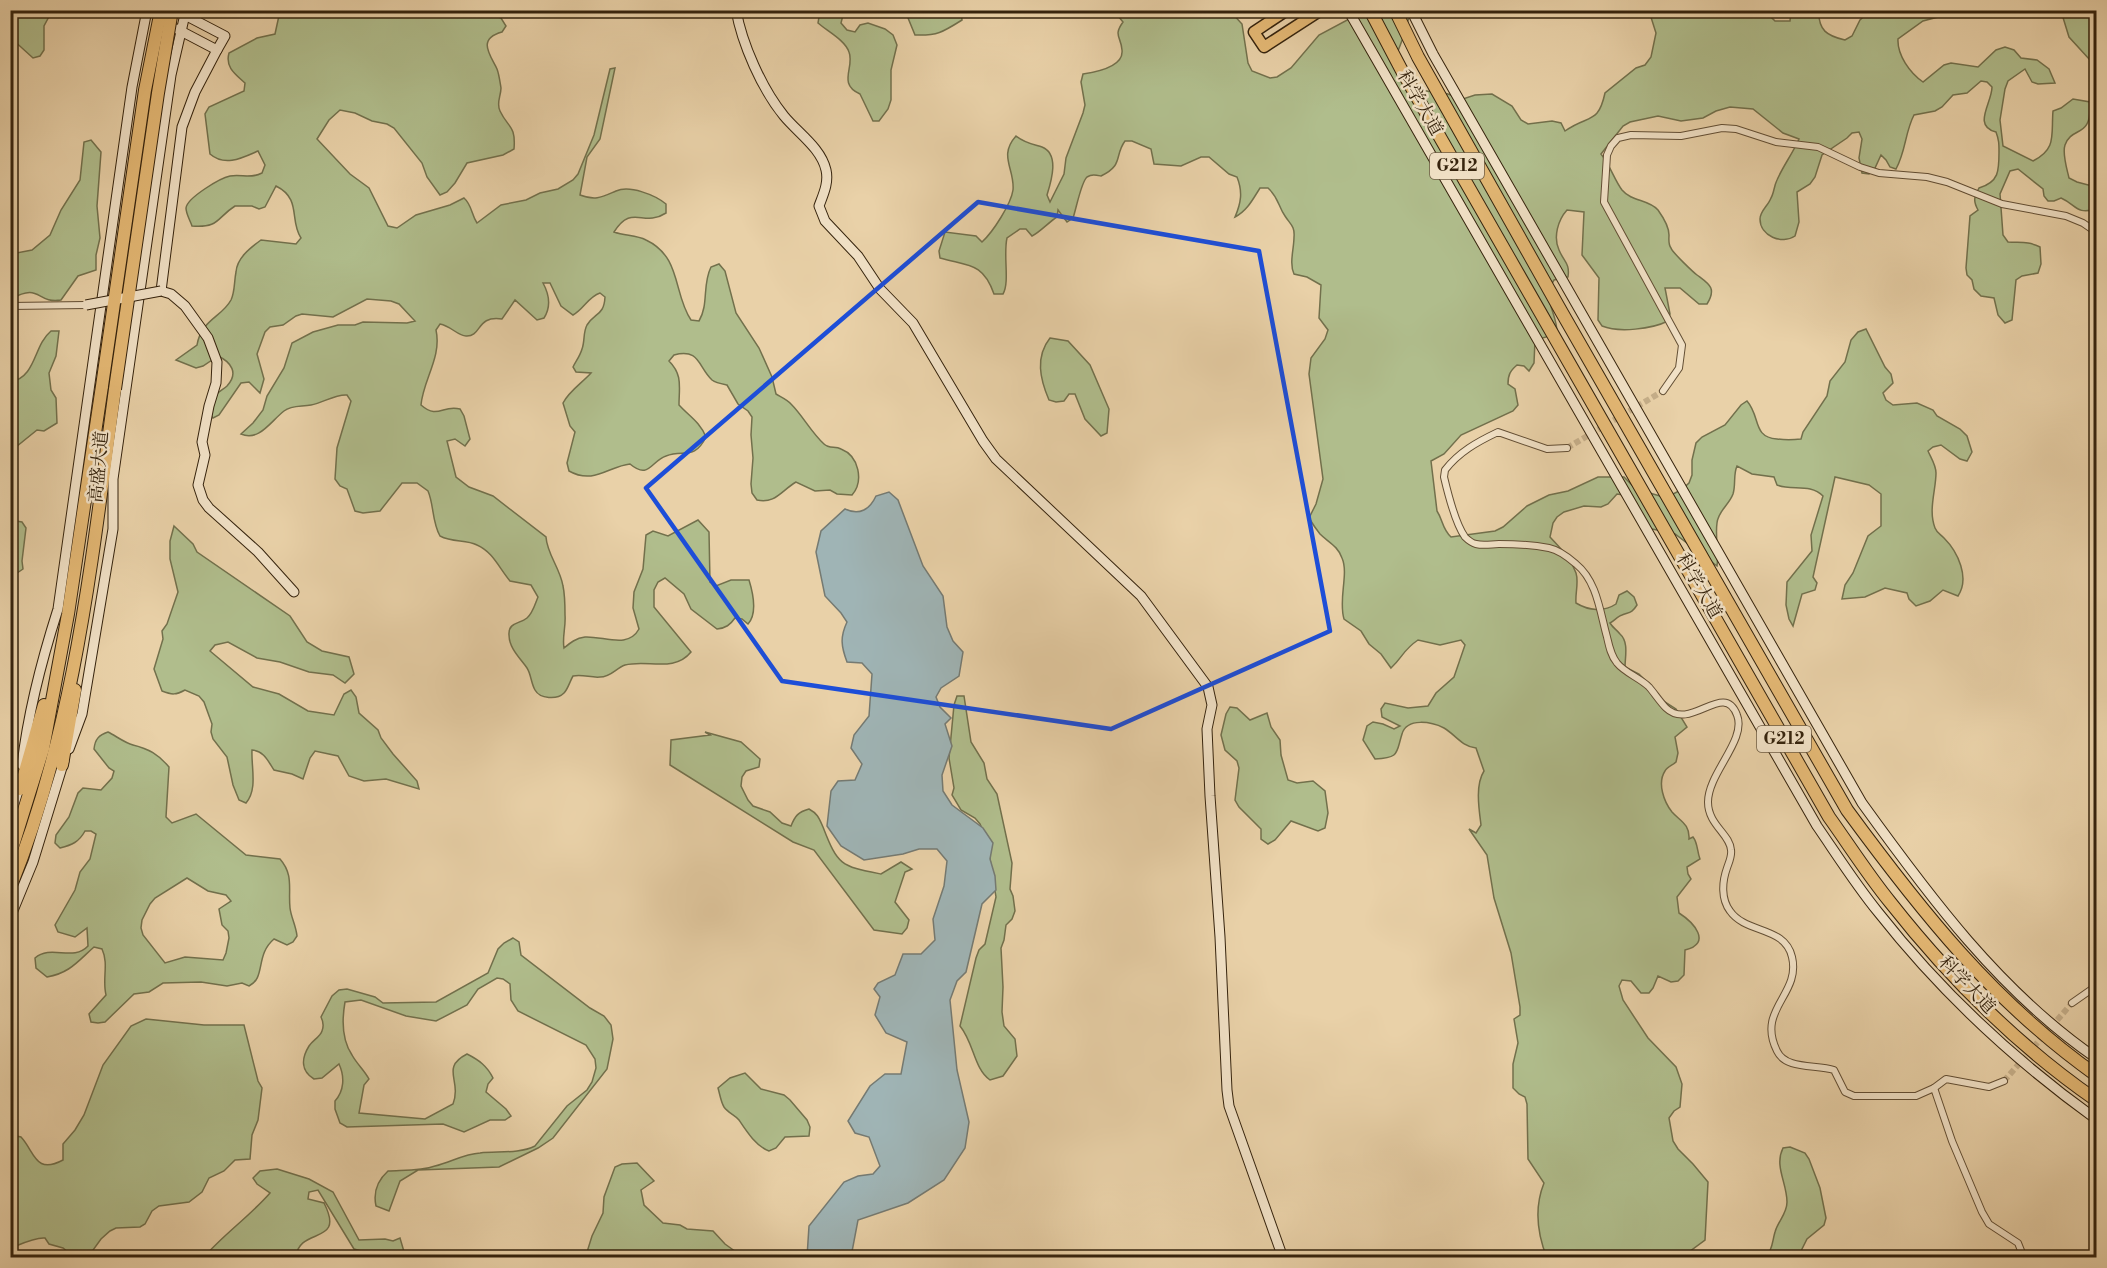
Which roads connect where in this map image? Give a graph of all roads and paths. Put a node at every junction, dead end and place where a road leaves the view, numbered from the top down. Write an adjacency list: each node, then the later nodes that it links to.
1 (160, 10): 21 (highway, 高盛大道, bridge)
2 (172, 10): 22 (highway, 高盛大道, bridge)
3 (736, 10): 37 (main road)
4 (1287, 10): 5 (main road)
5 (1322, 10)
6 (1348, 10): 36 (main road, 科学大道)
7 (1370, 10): 35 (highway, 科学大道 / G212)
8 (1395, 10): 32 (highway, 科学大道 / G212)
9 (1411, 10): 31 (main road, 科学大道)
10 (146, 11): 12 (main road); 24 (main road, 高盛大道)
11 (182, 12): 12 (main road, 高盛大道); 13 (main road)
12 (182, 31): 13 (main road); 23 (main road, 高盛大道)
13 (217, 51): 15 (main road)
14 (2097, 232): 18 (street)
15 (161, 291): 16 (main road, bridge); 20 (main road)
16 (86, 305): 17 (street)
17 (10, 306)
18 (1663, 391)
19 (1567, 448): 34 (street)
20 (294, 592)
21 (68, 614): 24 (highway); 26 (highway, 高盛大道)
22 (84, 617): 23 (highway); 27 (highway, 高盛大道)
23 (62, 765): 28 (main road, 高盛大道)
24 (20, 789): 25 (main road, 高盛大道)
25 (10, 817)
26 (10, 855)
27 (10, 888)
28 (10, 918)
29 (2097, 991): 30 (street)
30 (2072, 1003)
31 (2097, 1058)
32 (2097, 1075)
33 (2004, 1081): 34 (street)
34 (1934, 1088): 38 (street)
35 (2097, 1100)
36 (2097, 1119)
37 (1283, 1257)
38 (2024, 1257)

